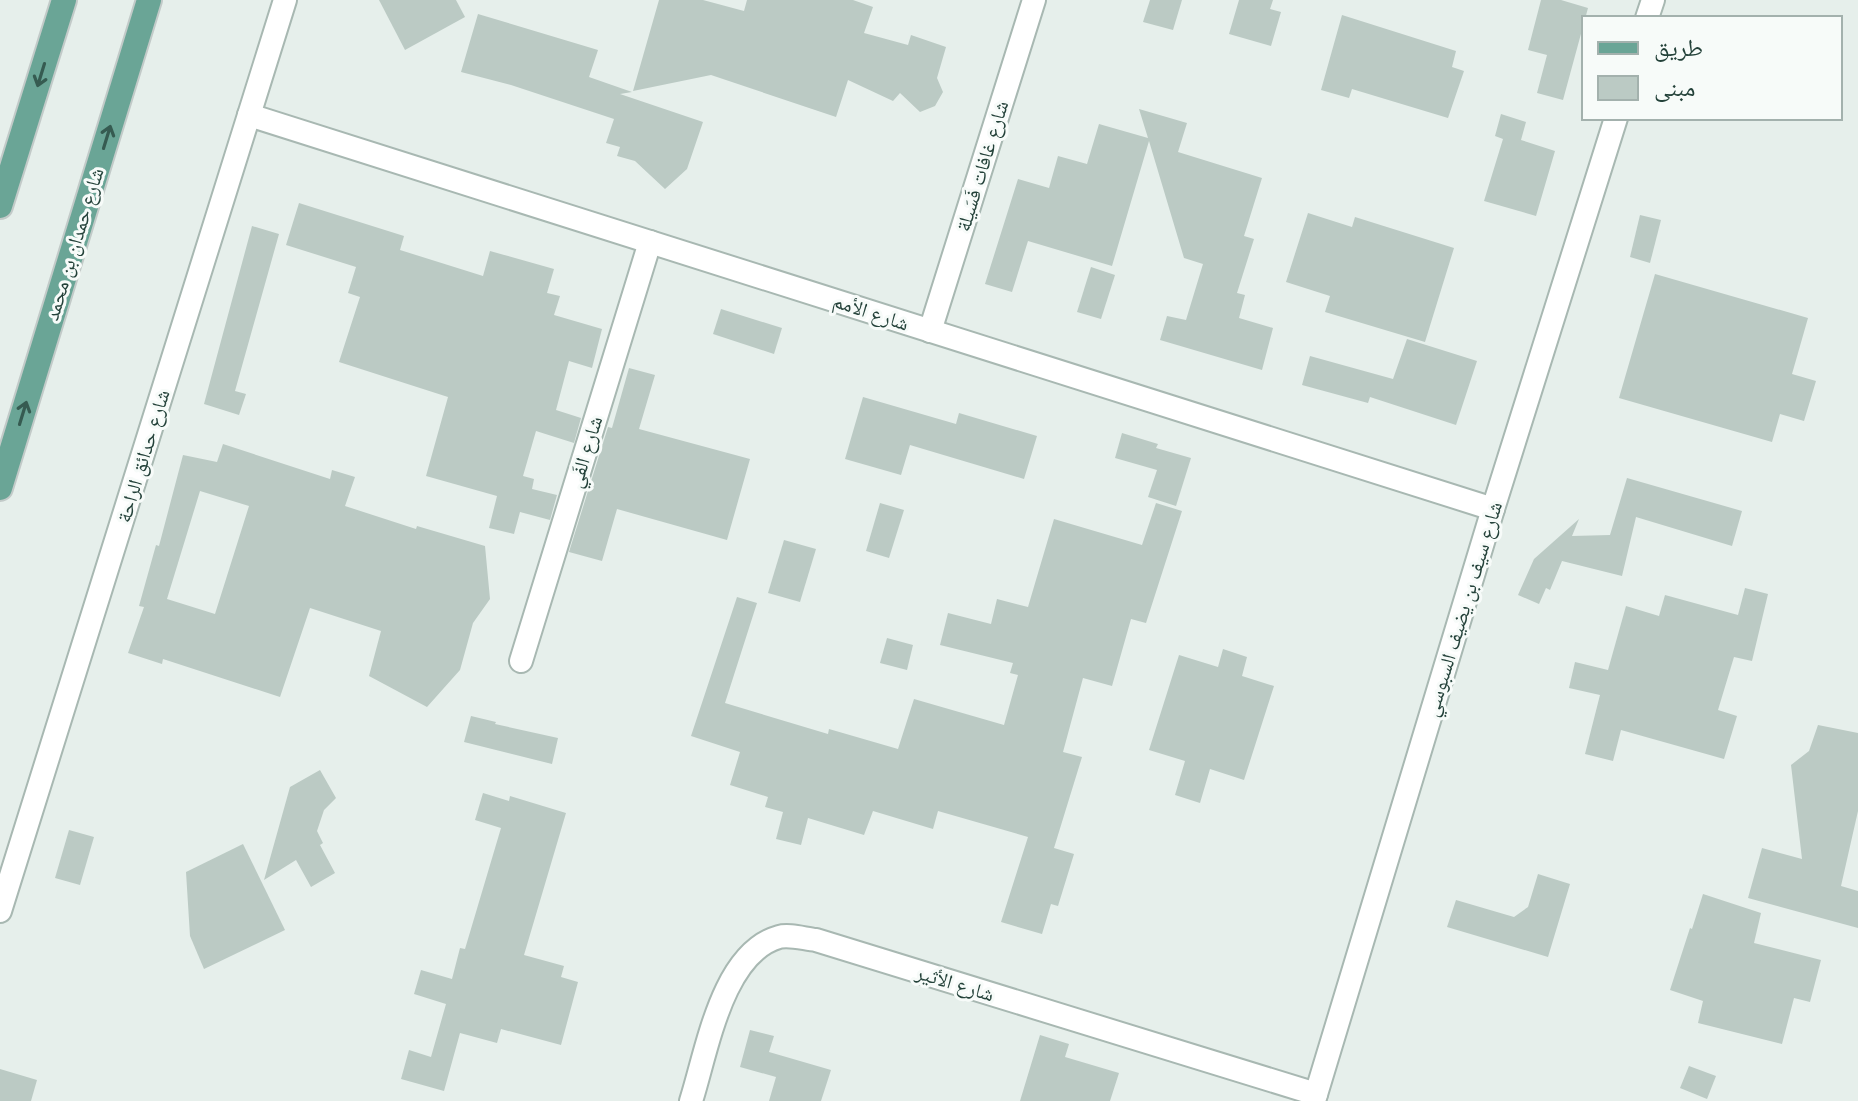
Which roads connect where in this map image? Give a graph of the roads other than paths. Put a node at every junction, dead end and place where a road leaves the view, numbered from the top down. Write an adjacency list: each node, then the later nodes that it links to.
1 (64, 0): 7 (main road, one-way to 7)
2 (149, 0): 10 (main road, شارع حمدان بن محمد, one-way to 2)
3 (285, 0): 5 (street, شارع حدائق الراحة)
4 (1034, 0): 9 (street, شارع غافات فَسَيلة)
5 (249, 115): 8 (street, شارع الأمم); 13 (street, شارع حدائق الراحة)
6 (1615, 120): 11 (street, شارع سيف بن يضيف السبوسي)
7 (0, 206)
8 (650, 242): 9 (street, شارع الأمم); 12 (street, شارع الفَي)
9 (930, 331): 11 (street, شارع الأمم)
10 (0, 488)
11 (1493, 509): 14 (street, شارع سيف بن يضيف السبوسي)
12 (521, 661)
13 (0, 911)
14 (1315, 1098): 15 (street, شارع الأثير)
15 (691, 1101)

